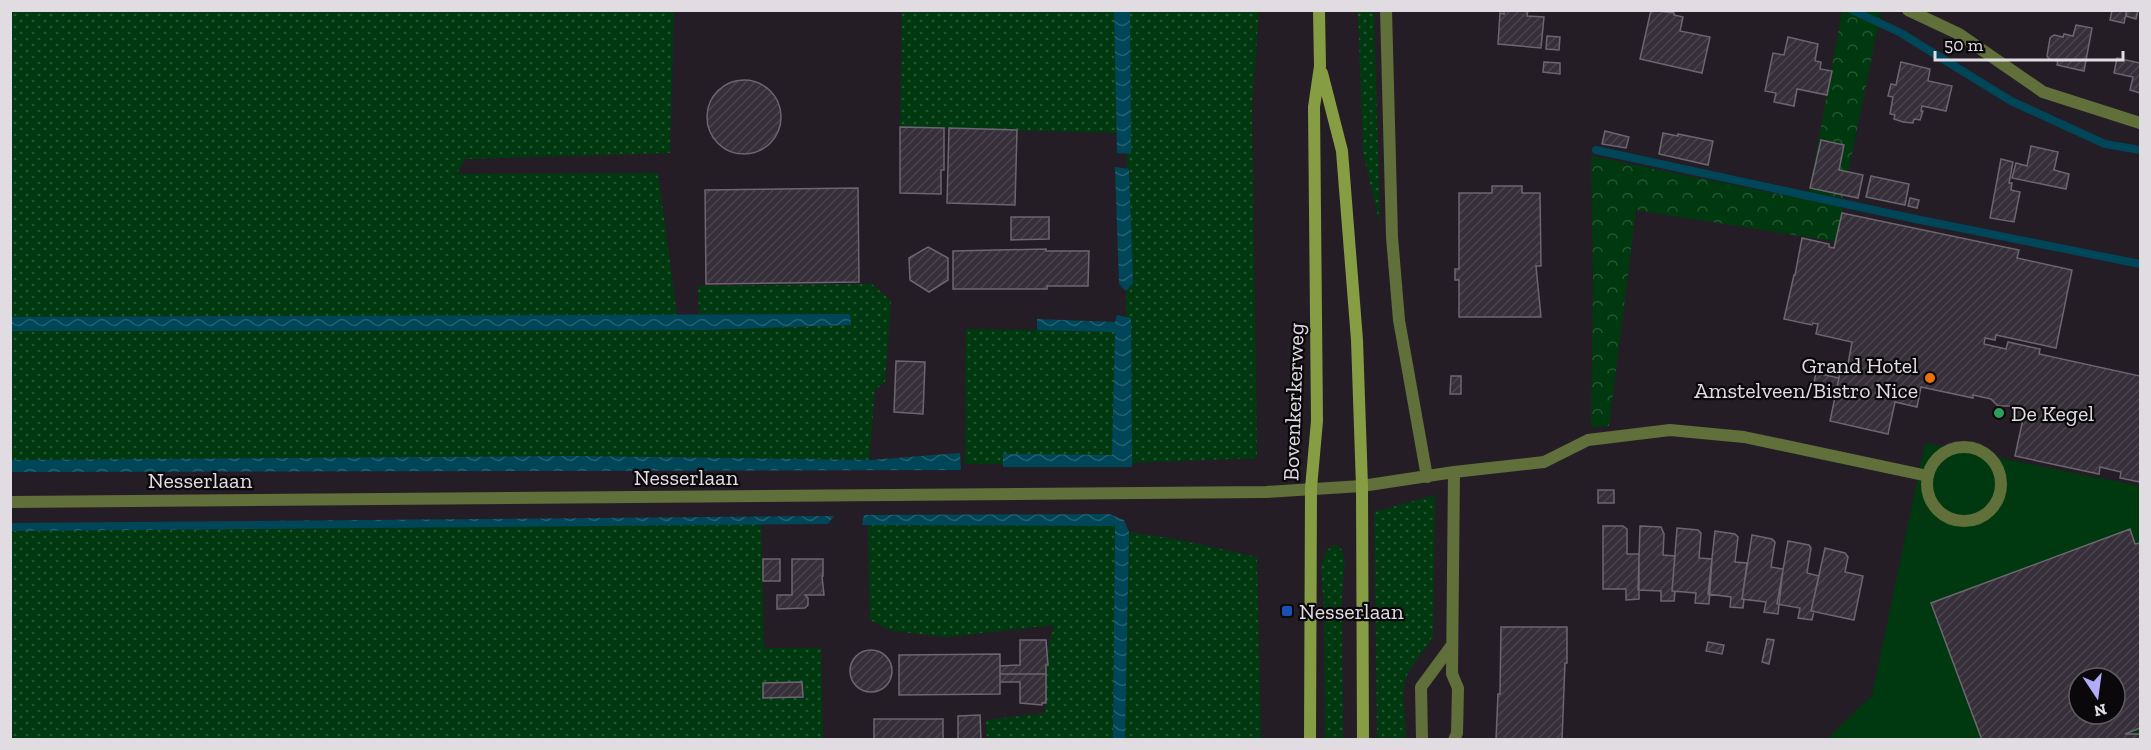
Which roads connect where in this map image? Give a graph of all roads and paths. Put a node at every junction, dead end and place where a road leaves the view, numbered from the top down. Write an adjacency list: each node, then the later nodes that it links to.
1 (1319, 10): 4 (main road, Bovenkerkerweg)
2 (1386, 10): 8 (street)
3 (1908, 10): 5 (street)
4 (1320, 66): 9 (main road, Bovenkerkerweg); 10 (main road, Bovenkerkerweg)
5 (2140, 123)
6 (1454, 472): 7 (street); 8 (street); 12 (street)
7 (1928, 476): 7 (street)
8 (1427, 477): 9 (street)
9 (1362, 486): 10 (street, Nesserlaan); 14 (main road, Bovenkerkerweg)
10 (1311, 488): 11 (street, Nesserlaan); 13 (main road, Bovenkerkerweg)
11 (10, 502)
12 (1452, 645): 15 (street); 16 (street)
13 (1310, 740)
14 (1364, 740)
15 (1422, 740)
16 (1454, 740)

